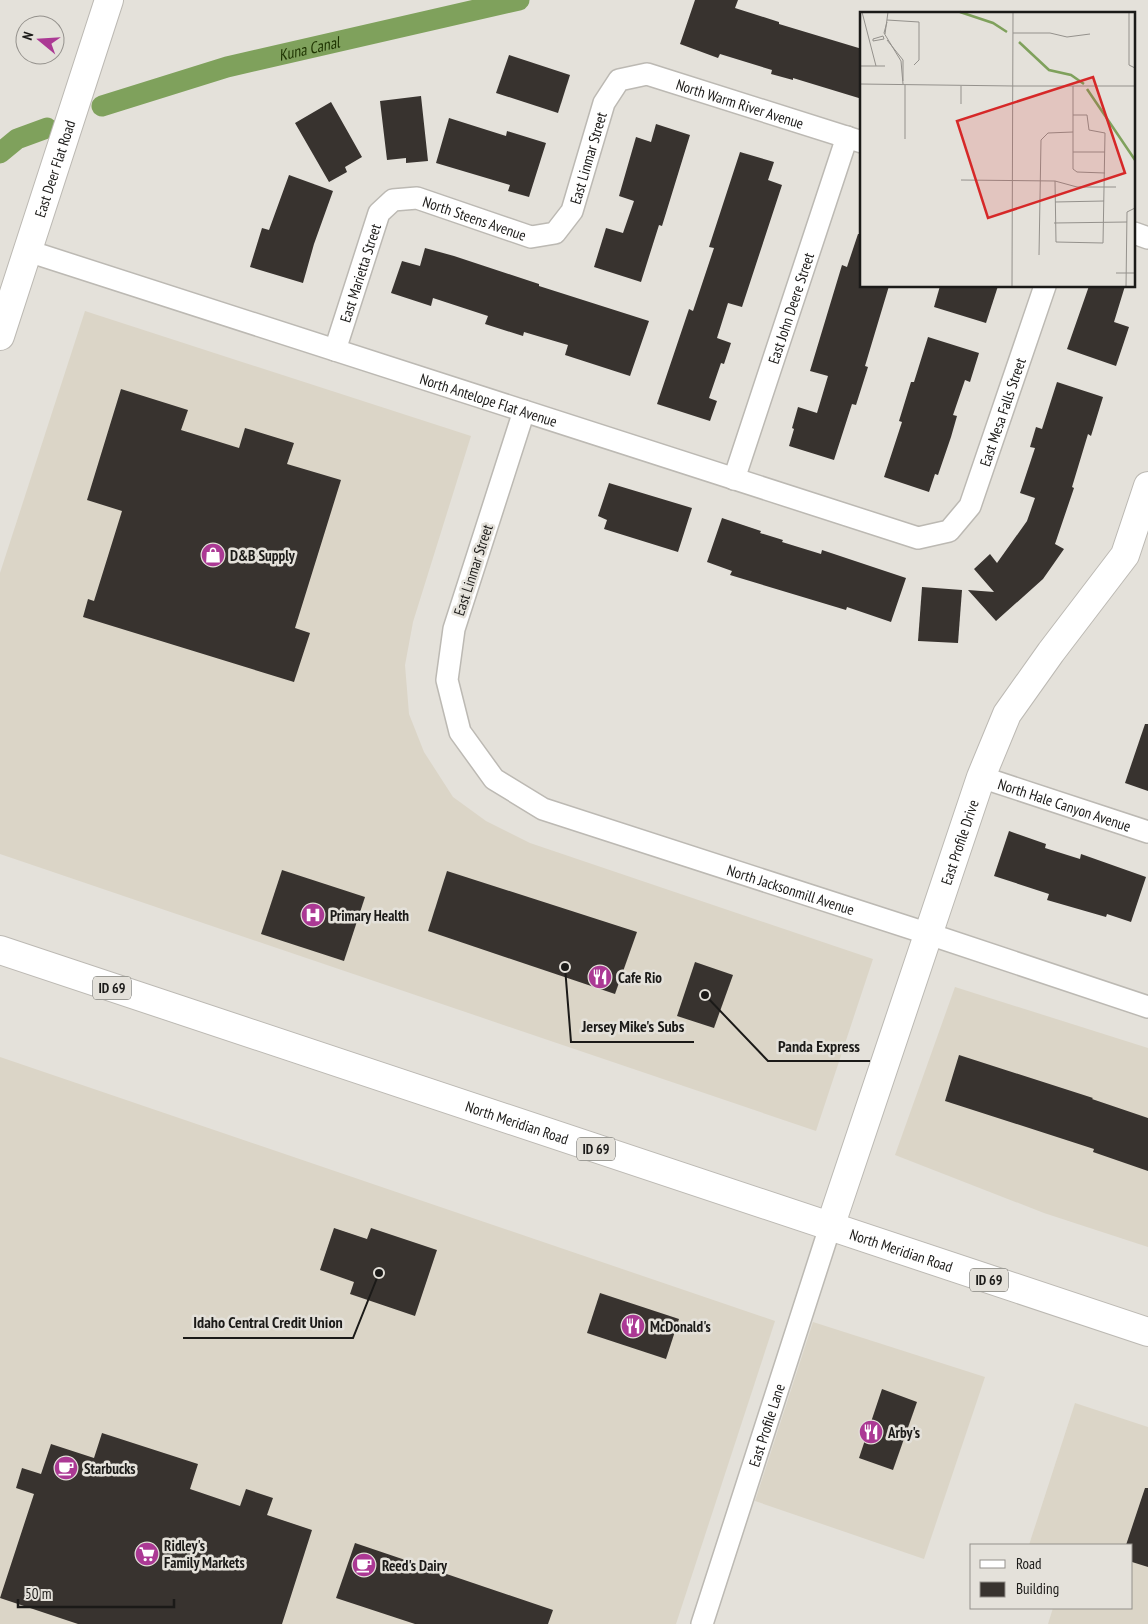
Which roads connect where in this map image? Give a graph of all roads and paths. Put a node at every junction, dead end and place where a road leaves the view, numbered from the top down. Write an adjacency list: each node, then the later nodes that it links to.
1 (108, 0): 8 (main road, East Deer Flat Road)
2 (618, 80): 3 (street, North Warm River Avenue); 5 (street, East Linmar Street)
3 (855, 140): 13 (street, East John Deere Street)
4 (393, 200): 5 (street, North Steens Avenue); 11 (street, East Marietta Street)
5 (555, 233)
6 (1136, 234): 7 (street)
7 (1148, 238)
8 (28, 251): 10 (main road, East Deer Flat Road); 11 (street, North Antelope Flat Avenue)
9 (1044, 288): 15 (street, East Mesa Falls Street)
10 (0, 336)
11 (335, 350): 12 (street, North Antelope Flat Avenue)
12 (524, 411): 13 (street, North Antelope Flat Avenue); 16 (street, East Linmar Street)
13 (734, 479): 15 (street, North Antelope Flat Avenue)
14 (1148, 486): 17 (main road, East Profile Drive)
15 (949, 532)
16 (460, 732): 19 (street, North Jacksonmill Avenue)
17 (981, 777): 18 (street, North Hale Canyon Avenue); 19 (main road, East Profile Drive)
18 (1148, 832)
19 (928, 934): 21 (street, North Jacksonmill Avenue); 22 (main road, East Profile Drive)
20 (0, 950): 22 (main road, North Meridian Road / ID 69)
21 (1148, 1007)
22 (830, 1227): 23 (main road, North Meridian Road / ID 69); 24 (street, East Profile Lane)
23 (1148, 1332)
24 (702, 1624)

